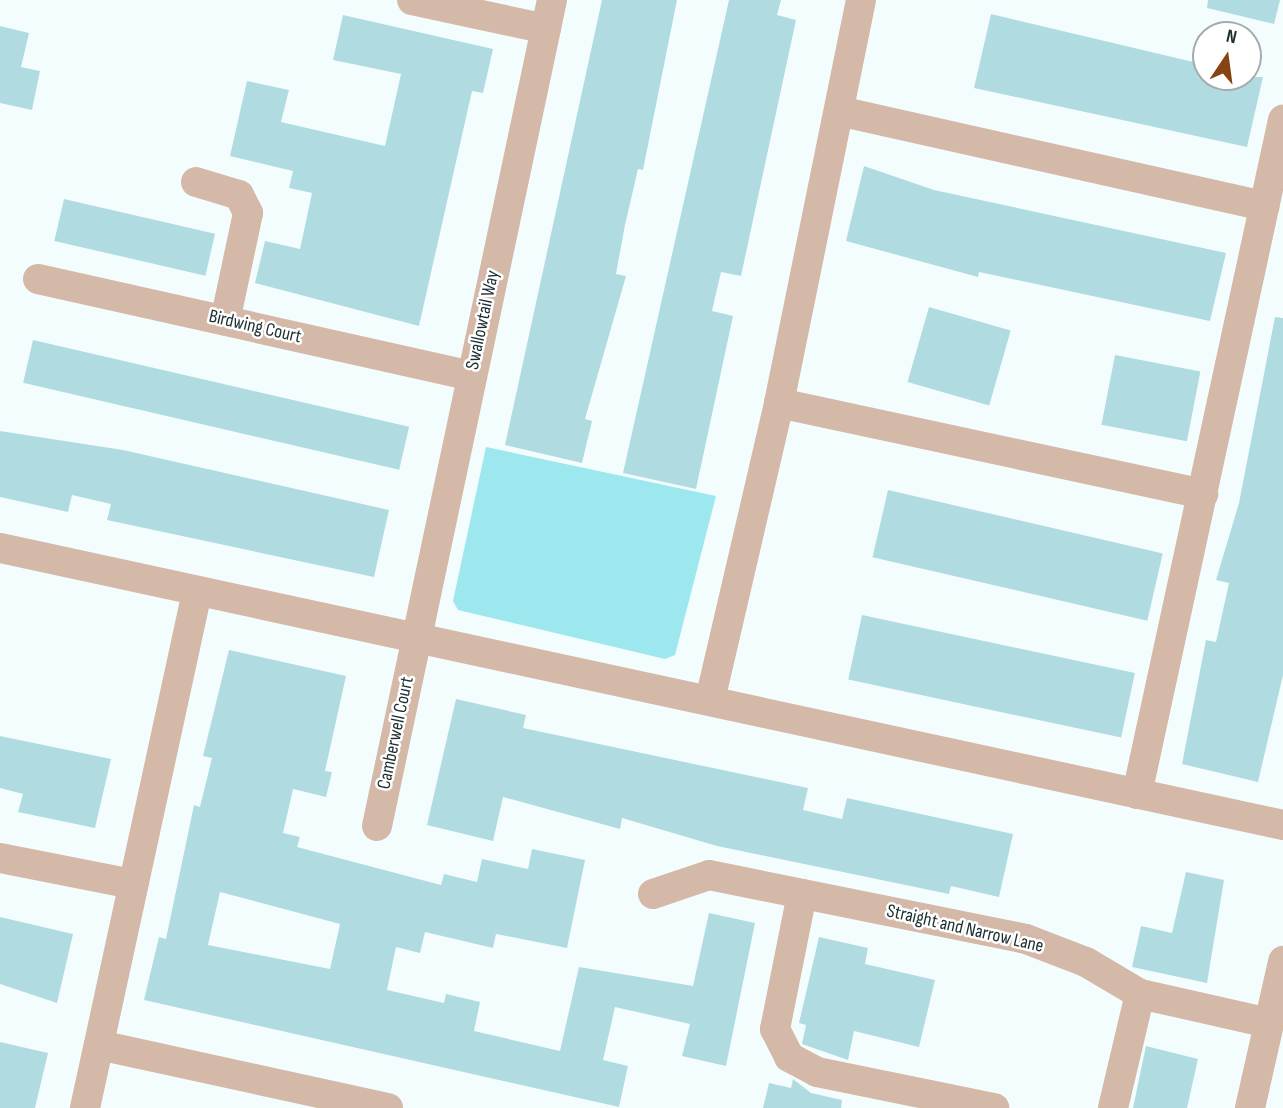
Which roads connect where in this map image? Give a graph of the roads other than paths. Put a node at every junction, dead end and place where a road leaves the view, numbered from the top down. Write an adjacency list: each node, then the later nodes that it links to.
1 (412, 0): 4 (street)
2 (552, 0): 4 (street, Swallowtail Way)
3 (861, 0): 5 (street)
4 (546, 29): 11 (street, Swallowtail Way)
5 (839, 111): 8 (street); 12 (street)
6 (1283, 120): 8 (street)
7 (196, 182): 10 (street)
8 (1265, 206): 13 (street)
9 (38, 279): 10 (street, Birdwing Court)
10 (225, 321): 11 (street, Birdwing Court)
11 (471, 376): 16 (street, Swallowtail Way)
12 (779, 402): 13 (street); 17 (street)
13 (1203, 494): 18 (street)
14 (0, 548): 15 (street)
15 (197, 592): 16 (street); 22 (street)
16 (415, 639): 17 (street); 20 (street, Camberwell Court)
17 (710, 700): 18 (street)
18 (1137, 794): 19 (street)
19 (1283, 825)
20 (377, 826)
21 (0, 858): 22 (street)
22 (133, 884): 28 (street)
23 (653, 894): 24 (street, Straight and Narrow Lane)
24 (802, 894): 26 (street, Straight and Narrow Lane); 31 (street)
25 (1283, 961): 27 (street)
26 (1140, 994): 27 (street, Straight and Narrow Lane); 32 (street)
27 (1269, 1023): 33 (street)
28 (99, 1045): 29 (street); 30 (street)
29 (85, 1108)
30 (388, 1108)
31 (994, 1108)
32 (1112, 1108)
33 (1250, 1108)

